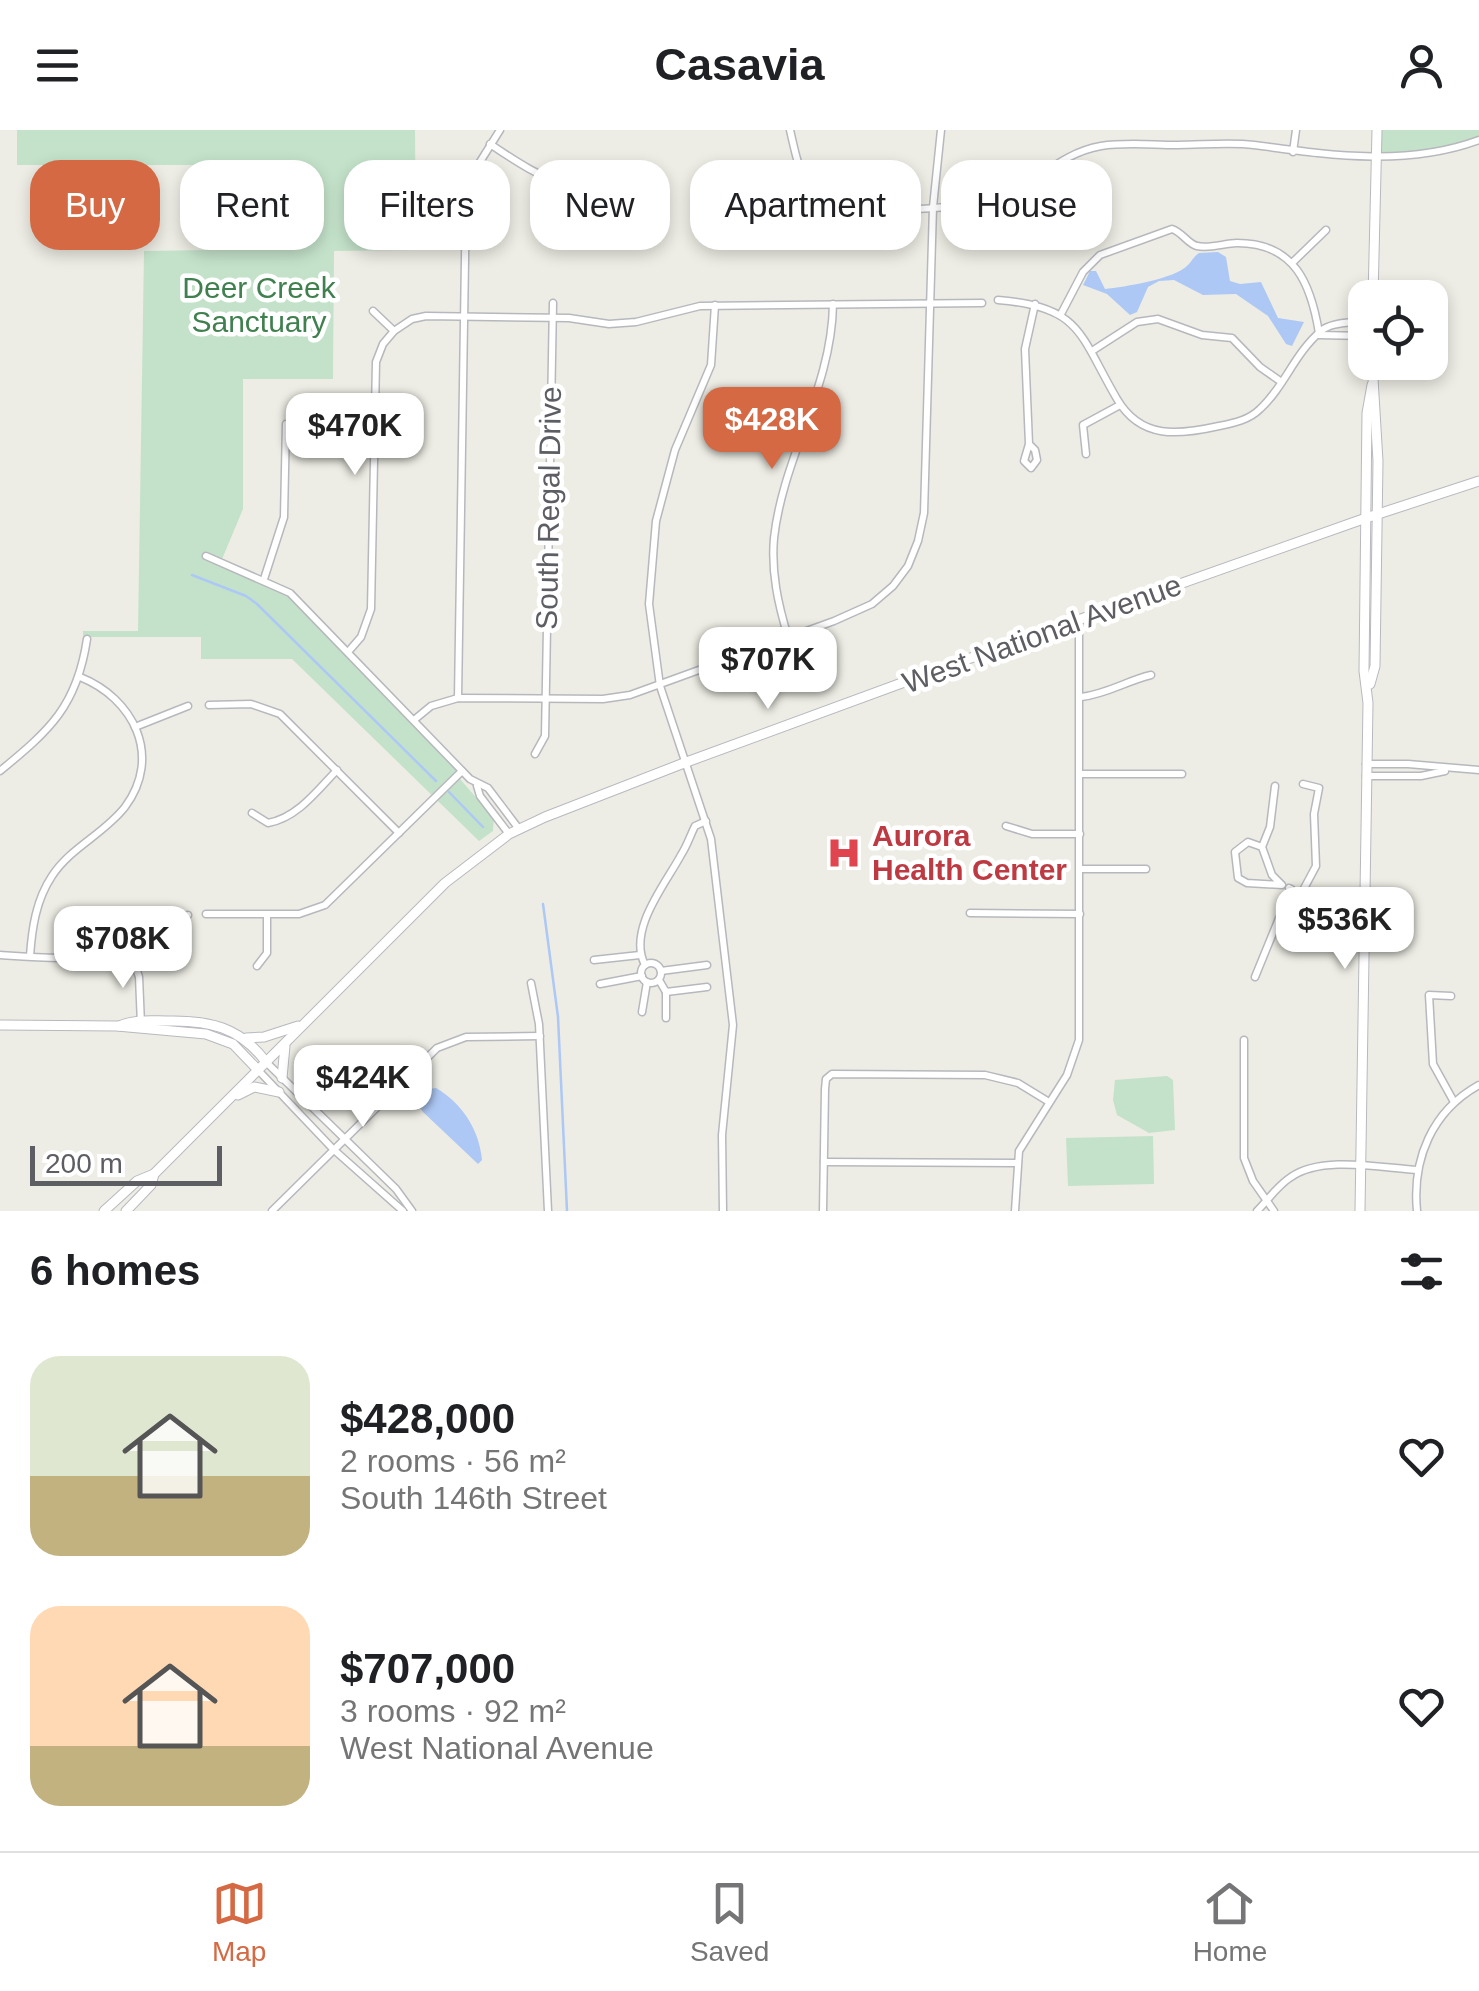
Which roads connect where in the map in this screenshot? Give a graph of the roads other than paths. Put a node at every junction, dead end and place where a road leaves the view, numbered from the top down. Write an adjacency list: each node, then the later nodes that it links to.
1 (500, 130): 7 (street)
2 (790, 130): 10 (street)
3 (942, 130): 13 (street)
4 (1296, 130): 8 (street)
5 (1377, 130): 9 (main road)
6 (1479, 140): 9 (street)
7 (490, 144): 11 (street); 26 (street)
8 (1293, 152): 9 (street); 13 (street)
9 (1376, 155): 16 (main road)
10 (799, 160)
11 (530, 170)
12 (921, 207): 13 (street)
13 (933, 207): 20 (street)
14 (1326, 230): 15 (street)
15 (1292, 263): 25 (street); 30 (street)
16 (1373, 280)
17 (998, 300): 22 (street)
18 (982, 302): 20 (street)
19 (554, 303): 27 (street, South Regal Drive)
20 (932, 303): 21 (street); 44 (street)
21 (833, 304): 23 (street); 44 (street)
22 (1034, 304): 25 (street); 37 (street)
23 (716, 305): 27 (street); 49 (street)
24 (373, 311): 29 (street)
25 (1060, 314): 32 (street)
26 (464, 316): 27 (street); 29 (street); 51 (street)
27 (552, 317): 52 (street, South Regal Drive)
28 (1348, 323): 30 (street)
29 (394, 331): 46 (street)
30 (1319, 334): 31 (street); 34 (street)
31 (1348, 335)
32 (1092, 351): 34 (street); 35 (street)
33 (1372, 380): 40 (main road)
34 (1280, 381): 35 (street)
35 (1120, 405): 38 (street)
36 (286, 424): 42 (street)
37 (1030, 444)
38 (1086, 454)
39 (1479, 481): 40 (main road, West National Avenue)
40 (1371, 516): 43 (main road, West National Avenue); 59 (main road)
41 (206, 556): 42 (street)
42 (264, 579): 46 (street)
43 (1079, 620): 50 (street); 58 (main road, West National Avenue)
44 (788, 637): 49 (street)
45 (87, 639): 48 (street)
46 (348, 652): 55 (street)
47 (1151, 675): 50 (street)
48 (80, 677): 56 (street); 63 (street)
49 (660, 686): 52 (street); 58 (street)
50 (1081, 697): 65 (street)
51 (458, 698): 52 (street); 55 (street)
52 (546, 699): 57 (street, South Regal Drive)
53 (209, 704): 60 (street)
54 (188, 706): 56 (street)
55 (414, 720): 64 (street)
56 (136, 727): 91 (street)
57 (536, 754)
58 (684, 763): 71 (street); 73 (main road, West National Avenue)
59 (1366, 764): 61 (street); 67 (main road)
60 (337, 770): 70 (street); 74 (street)
61 (1448, 770): 62 (street); 67 (street)
62 (1479, 770)
63 (0, 771)
64 (462, 771): 73 (street); 74 (street)
65 (1081, 774): 66 (street); 75 (street)
66 (1182, 774)
67 (1366, 776): 87 (main road)
68 (1303, 784): 81 (street)
69 (1275, 786): 76 (street)
70 (252, 813)
71 (706, 822): 89 (street); 135 (street)
72 (1006, 826): 75 (street)
73 (514, 831): 109 (main road, West National Avenue)
74 (399, 833): 86 (street)
75 (1080, 834): 77 (street)
76 (1262, 847): 79 (street); 79 (street)
77 (1080, 869): 78 (street); 85 (street)
78 (1146, 870)
79 (1282, 885): 80 (street)
80 (1291, 889): 81 (street); 97 (street)
81 (1302, 894): 87 (street)
82 (970, 913): 85 (street)
83 (188, 914): 88 (street)
84 (206, 914): 86 (street)
85 (1080, 914): 118 (street)
86 (267, 915): 94 (street)
87 (1366, 915): 125 (main road)
88 (130, 947): 91 (street); 108 (street)
89 (640, 954): 92 (street); 95 (street)
90 (0, 955): 91 (street)
91 (30, 956)
92 (594, 960)
93 (707, 965): 96 (street)
94 (257, 966)
95 (645, 966): 96 (street); 98 (street)
96 (661, 971): 99 (street)
97 (1255, 977)
98 (644, 979): 99 (street); 101 (street); 105 (street)
99 (659, 980): 103 (street)
100 (532, 983): 110 (street)
101 (600, 984)
102 (707, 987): 103 (street)
103 (666, 992): 106 (street)
104 (1451, 996): 119 (street)
105 (642, 1012)
106 (666, 1018)
107 (0, 1025): 108 (main road)
108 (141, 1025): 111 (main road); 114 (main road)
109 (301, 1026): 111 (main road); 112 (main road, West National Avenue)
110 (540, 1036): 121 (street); 134 (street)
111 (243, 1038): 114 (main road)
112 (287, 1040): 114 (main road, West National Avenue); 115 (main road)
113 (1244, 1040): 128 (street)
114 (262, 1066): 115 (street); 117 (street); 120 (main road, West National Avenue)
115 (282, 1078): 121 (street)
116 (1479, 1085): 119 (street)
117 (279, 1092): 120 (main road); 122 (street)
118 (1049, 1102): 123 (street); 124 (street)
119 (1454, 1102): 126 (street)
120 (223, 1105): 127 (main road, West National Avenue)
121 (346, 1137): 122 (street); 133 (street)
122 (333, 1150): 131 (street); 132 (street)
123 (824, 1162): 124 (street); 136 (street)
124 (1017, 1162): 137 (street)
125 (1360, 1165): 126 (street); 128 (street); 140 (main road)
126 (1418, 1170): 141 (street)
127 (154, 1174): 129 (main road, West National Avenue); 130 (main road, West National Avenue)
128 (1267, 1201): 138 (street); 139 (street)
129 (104, 1211)
130 (126, 1211)
131 (272, 1211)
132 (403, 1211)
133 (412, 1211)
134 (548, 1211)
135 (723, 1211)
136 (823, 1211)
137 (1015, 1211)
138 (1257, 1211)
139 (1274, 1211)
140 (1360, 1211)
141 (1417, 1211)

